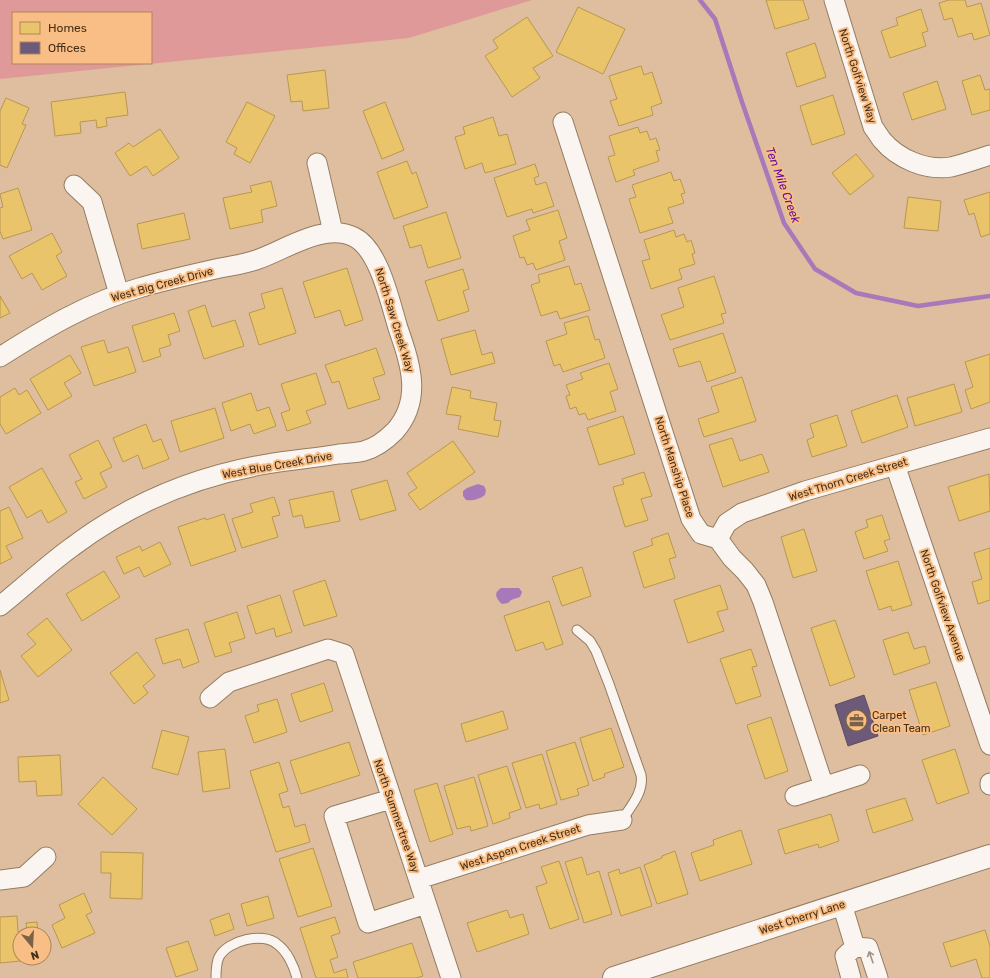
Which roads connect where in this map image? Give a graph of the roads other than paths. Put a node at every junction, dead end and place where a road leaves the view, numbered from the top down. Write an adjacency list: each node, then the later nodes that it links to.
1 (838, 1): 3 (street, North Golfview Way)
2 (563, 122): 12 (street, North Manship Place)
3 (990, 155)
4 (317, 163): 6 (street)
5 (74, 185): 7 (street)
6 (333, 232): 7 (street, West Big Creek Drive); 9 (street, North Saw Creek Way)
7 (119, 294): 8 (street, West Big Creek Drive)
8 (0, 357)
9 (395, 430): 13 (street, West Blue Creek Drive)
10 (990, 438): 11 (street, West Thorn Creek Street)
11 (895, 466): 12 (street, West Thorn Creek Street); 16 (street, North Golfview Avenue)
12 (718, 539): 19 (street)
13 (0, 606)
14 (577, 630): 22 (lane)
15 (210, 698): 21 (street, North Summertree Way)
16 (985, 712): 17 (street, North Golfview Avenue)
17 (990, 745)
18 (860, 775): 19 (street)
19 (824, 787): 20 (street)
20 (795, 796)
21 (391, 799): 25 (street, North Summertree Way); 27 (street)
22 (622, 820): 25 (street, West Aspen Creek Street)
23 (990, 856): 28 (main road, West Cherry Lane)
24 (46, 857): 26 (street)
25 (419, 879): 27 (street, North Summertree Way)
26 (0, 880)
27 (426, 904): 32 (street, North Summertree Way)
28 (842, 904): 29 (street); 33 (main road, West Cherry Lane)
29 (855, 947): 34 (street); 35 (street, one-way to 29)
30 (216, 978): 31 (lane)
31 (297, 978)
32 (451, 978)
33 (614, 978)
34 (851, 978)
35 (878, 978)

